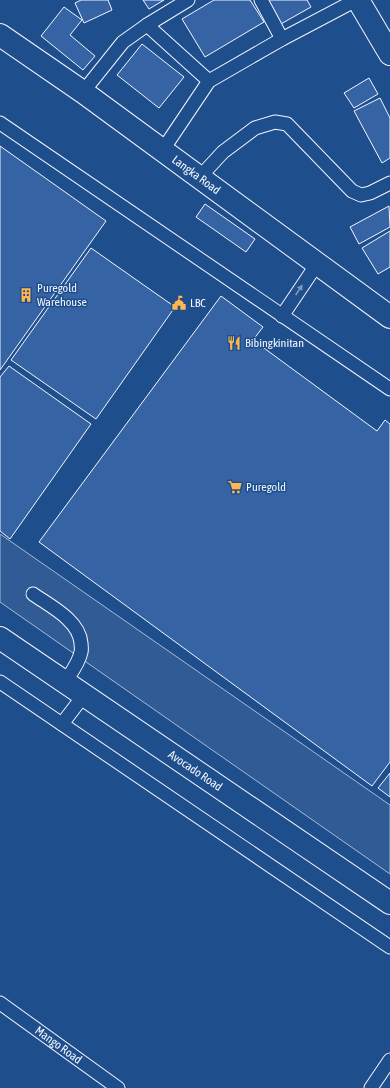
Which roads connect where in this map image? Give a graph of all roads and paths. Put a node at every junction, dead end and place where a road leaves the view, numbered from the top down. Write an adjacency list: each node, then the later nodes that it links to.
1 (188, 0): 4 (lane)
2 (261, 0): 6 (lane)
3 (357, 0): 6 (lane); 7 (street)
4 (147, 25): 8 (lane); 9 (lane)
5 (0, 35): 9 (street, Langka Road)
6 (282, 39): 8 (lane)
7 (390, 54)
8 (209, 81): 11 (lane)
9 (83, 92): 11 (street, Langka Road)
10 (0, 123): 15 (lane)
11 (162, 151): 12 (street, Langka Road)
12 (199, 178): 13 (lane); 14 (street, Langka Road)
13 (390, 183)
14 (317, 264): 15 (lane, one-way to 14); 16 (street, Langka Road)
15 (282, 316): 17 (lane)
16 (390, 317)
17 (389, 385)
18 (33, 594): 21 (lane)
19 (0, 638): 21 (street, Avocado Road)
20 (0, 682): 23 (lane)
21 (65, 682): 22 (street, Avocado Road)
22 (84, 694): 23 (lane); 24 (street, Avocado Road)
23 (62, 724): 25 (lane)
24 (390, 903)
25 (390, 947)
26 (0, 1003): 28 (lane, Mango Road)
27 (390, 1060): 29 (lane)
28 (118, 1088)
29 (371, 1088)

